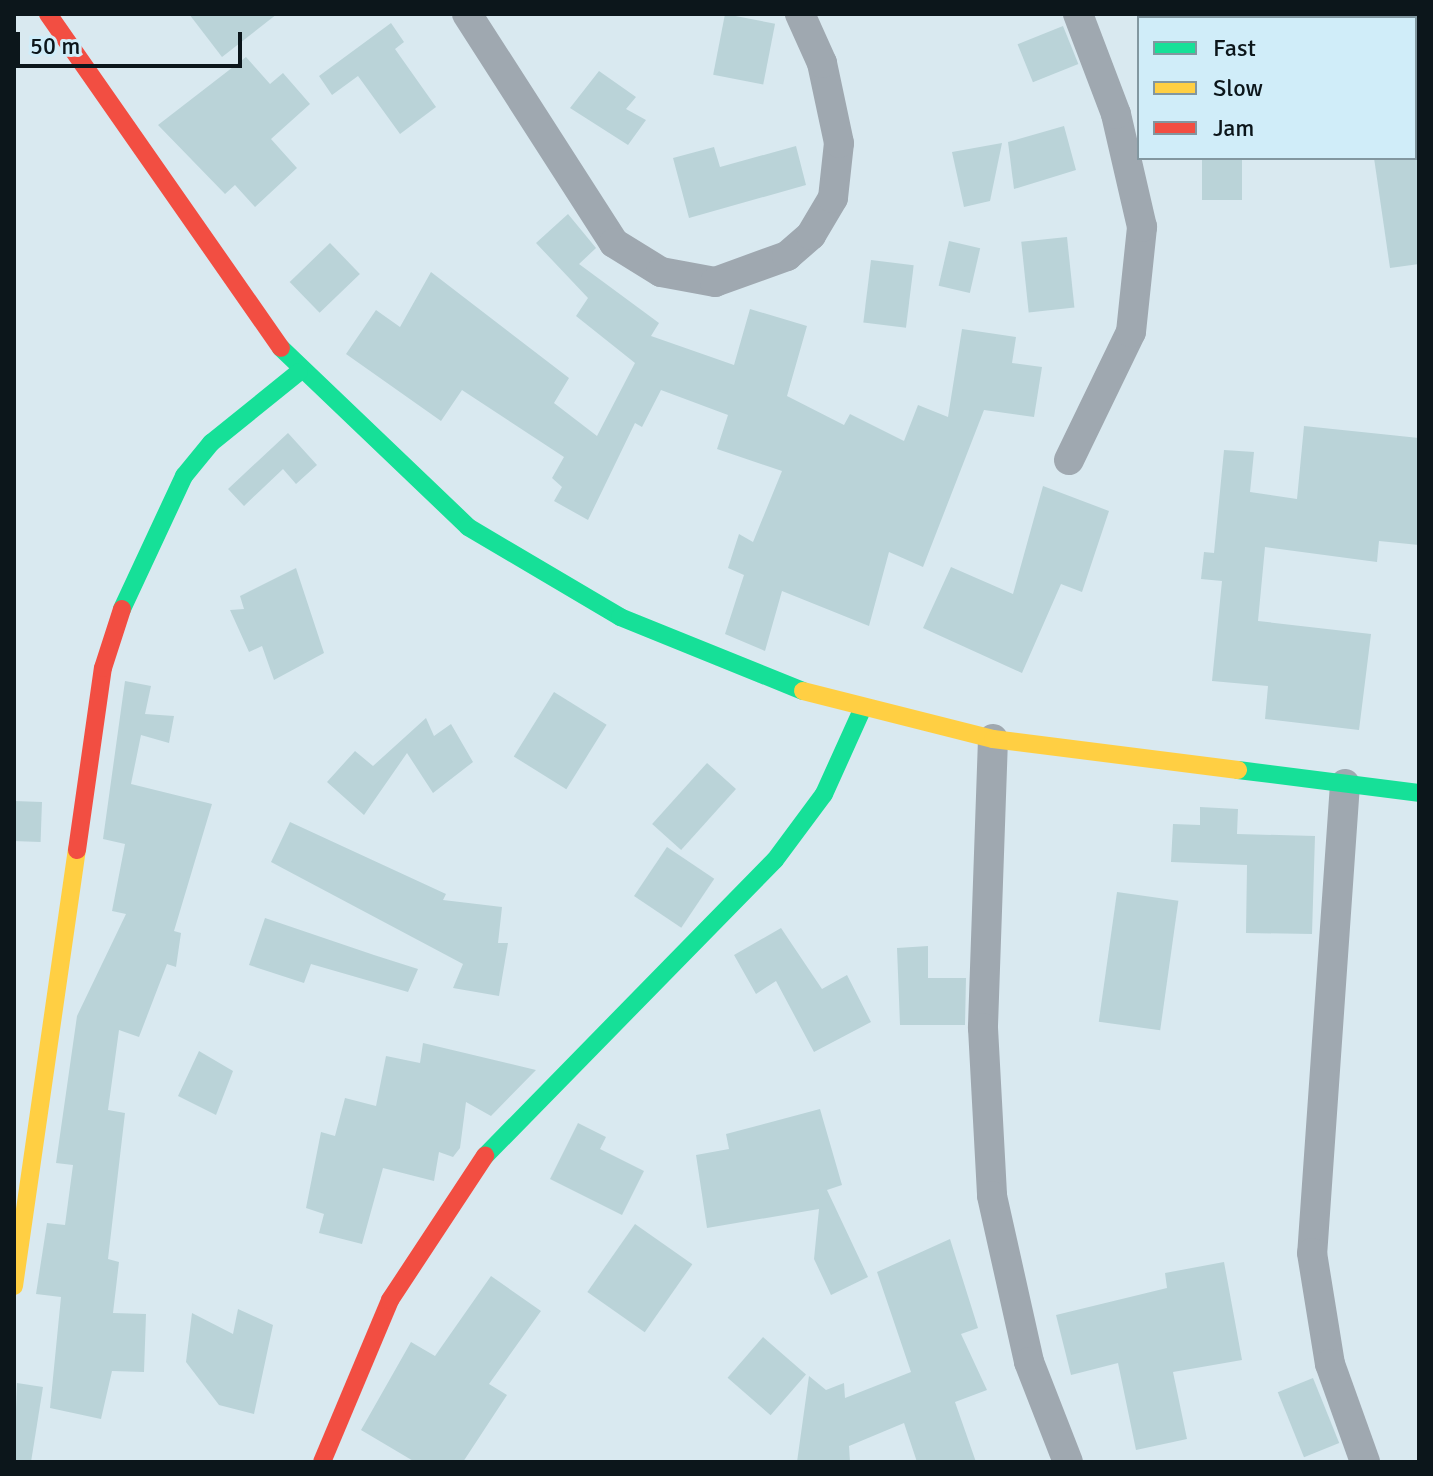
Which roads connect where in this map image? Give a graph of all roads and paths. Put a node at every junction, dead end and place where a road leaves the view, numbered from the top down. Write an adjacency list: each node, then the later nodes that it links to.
1 (48, 14): 5 (street)
2 (467, 14): 3 (street)
3 (800, 14)
4 (1078, 14): 6 (street)
5 (299, 372): 7 (street); 11 (street)
6 (1069, 460)
7 (862, 710): 8 (street); 12 (street)
8 (993, 739): 9 (street); 13 (street)
9 (1345, 784): 10 (street); 14 (street)
10 (1419, 793)
11 (14, 1286)
12 (322, 1462)
13 (1068, 1462)
14 (1365, 1462)

